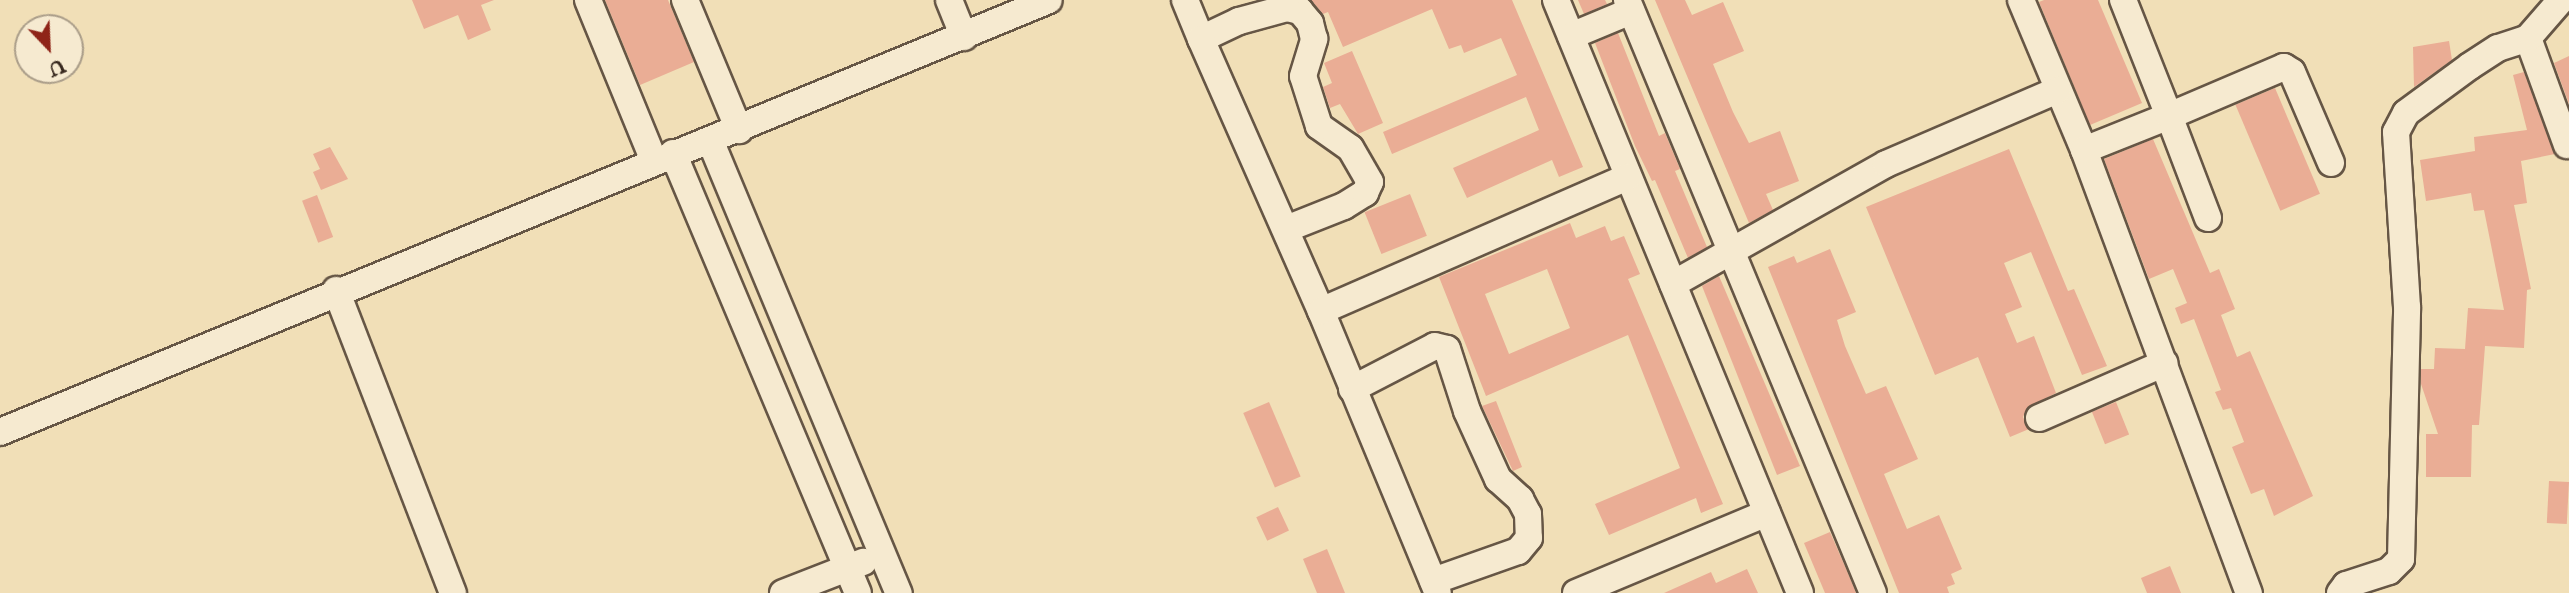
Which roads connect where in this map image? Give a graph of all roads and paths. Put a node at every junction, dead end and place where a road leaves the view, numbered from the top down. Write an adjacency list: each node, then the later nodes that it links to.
1 (588, 0): 21 (street)
2 (685, 0): 17 (street)
3 (949, 0): 12 (street)
4 (1049, 0): 12 (street)
5 (1185, 0): 14 (street)
6 (1556, 0): 11 (street)
7 (2021, 0): 15 (street)
8 (2123, 0): 16 (street)
9 (2561, 0): 13 (street)
10 (1629, 5): 11 (street); 26 (street)
11 (1571, 36): 23 (street)
12 (964, 37): 17 (street)
13 (2528, 38): 19 (street); 46 (street)
14 (1201, 39): 25 (street); 25 (street)
15 (2057, 90): 20 (street); 26 (street)
16 (2169, 116): 20 (street); 22 (street); 24 (street)
17 (739, 130): 18 (street)
18 (710, 140): 21 (street); 35 (street)
19 (2567, 145)
20 (2084, 150): 30 (street)
21 (663, 157): 28 (street); 36 (street)
22 (2331, 163)
23 (1628, 177): 27 (street); 29 (street)
24 (2208, 218)
25 (1286, 229): 29 (street)
26 (1732, 253): 27 (street); 44 (street)
27 (1673, 284): 34 (street)
28 (337, 290): 33 (street); 38 (street)
29 (1321, 311): 31 (street)
30 (2165, 363): 32 (street); 45 (street)
31 (1352, 388): 37 (street); 37 (street)
32 (2039, 418)
33 (0, 432)
34 (1767, 513): 42 (street); 43 (street)
35 (884, 555): 36 (street); 41 (street)
36 (848, 567): 39 (street); 40 (street)
37 (1436, 587)
38 (453, 593)
39 (783, 593)
40 (858, 593)
41 (899, 593)
42 (1576, 593)
43 (1800, 593)
44 (1873, 593)
45 (2249, 593)
46 (2340, 593)

